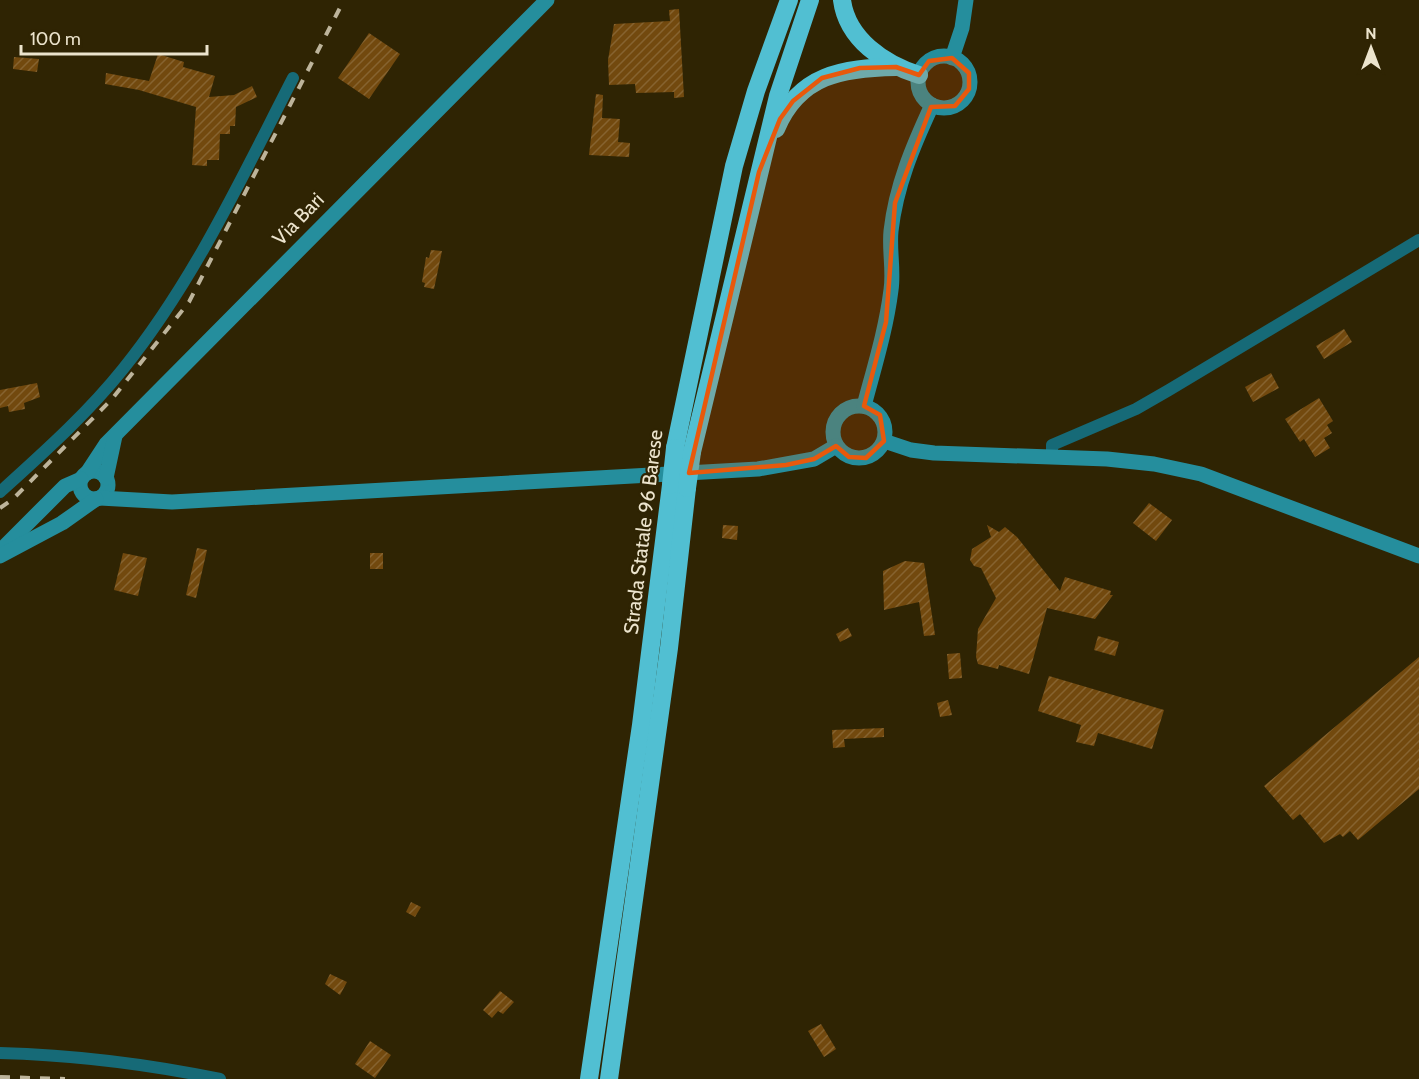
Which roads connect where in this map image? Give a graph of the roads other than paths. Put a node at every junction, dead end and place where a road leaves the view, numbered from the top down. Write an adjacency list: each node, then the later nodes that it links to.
1 (547, 0): 14 (main road, Via Bari)
2 (789, 0): 17 (highway, Strada Statale 96 Barese)
3 (810, 0): 11 (highway, Strada Statale 96 Barese)
4 (842, 0): 7 (highway)
5 (966, 0): 6 (main road)
6 (952, 58): 8 (main road); 10 (main road)
7 (896, 67): 8 (highway); 11 (highway)
8 (919, 75): 10 (main road)
9 (293, 78): 22 (street)
10 (932, 105): 13 (main road)
11 (759, 172): 17 (highway, Strada Statale 96 Barese)
12 (1419, 240): 18 (street)
13 (864, 406): 15 (main road); 16 (main road)
14 (115, 436): 19 (main road, Via Bari); 20 (main road)
15 (884, 441): 16 (main road); 18 (main road)
16 (836, 446): 24 (main road)
17 (684, 450): 21 (highway, Strada Statale 96 Barese, bridge)
18 (1052, 458): 27 (main road)
19 (84, 476): 20 (main road); 23 (main road); 25 (main road, Via Bari)
20 (107, 480): 23 (main road); 24 (main road)
21 (679, 486): 30 (highway, Strada Statale 96 Barese); 31 (highway, Strada Statale 96 Barese)
22 (0, 492)
23 (98, 499): 24 (main road); 26 (main road)
24 (147, 502)
25 (0, 550)
26 (0, 556)
27 (1419, 556)
28 (0, 1053): 29 (street)
29 (220, 1079)
30 (589, 1079)
31 (609, 1079)

